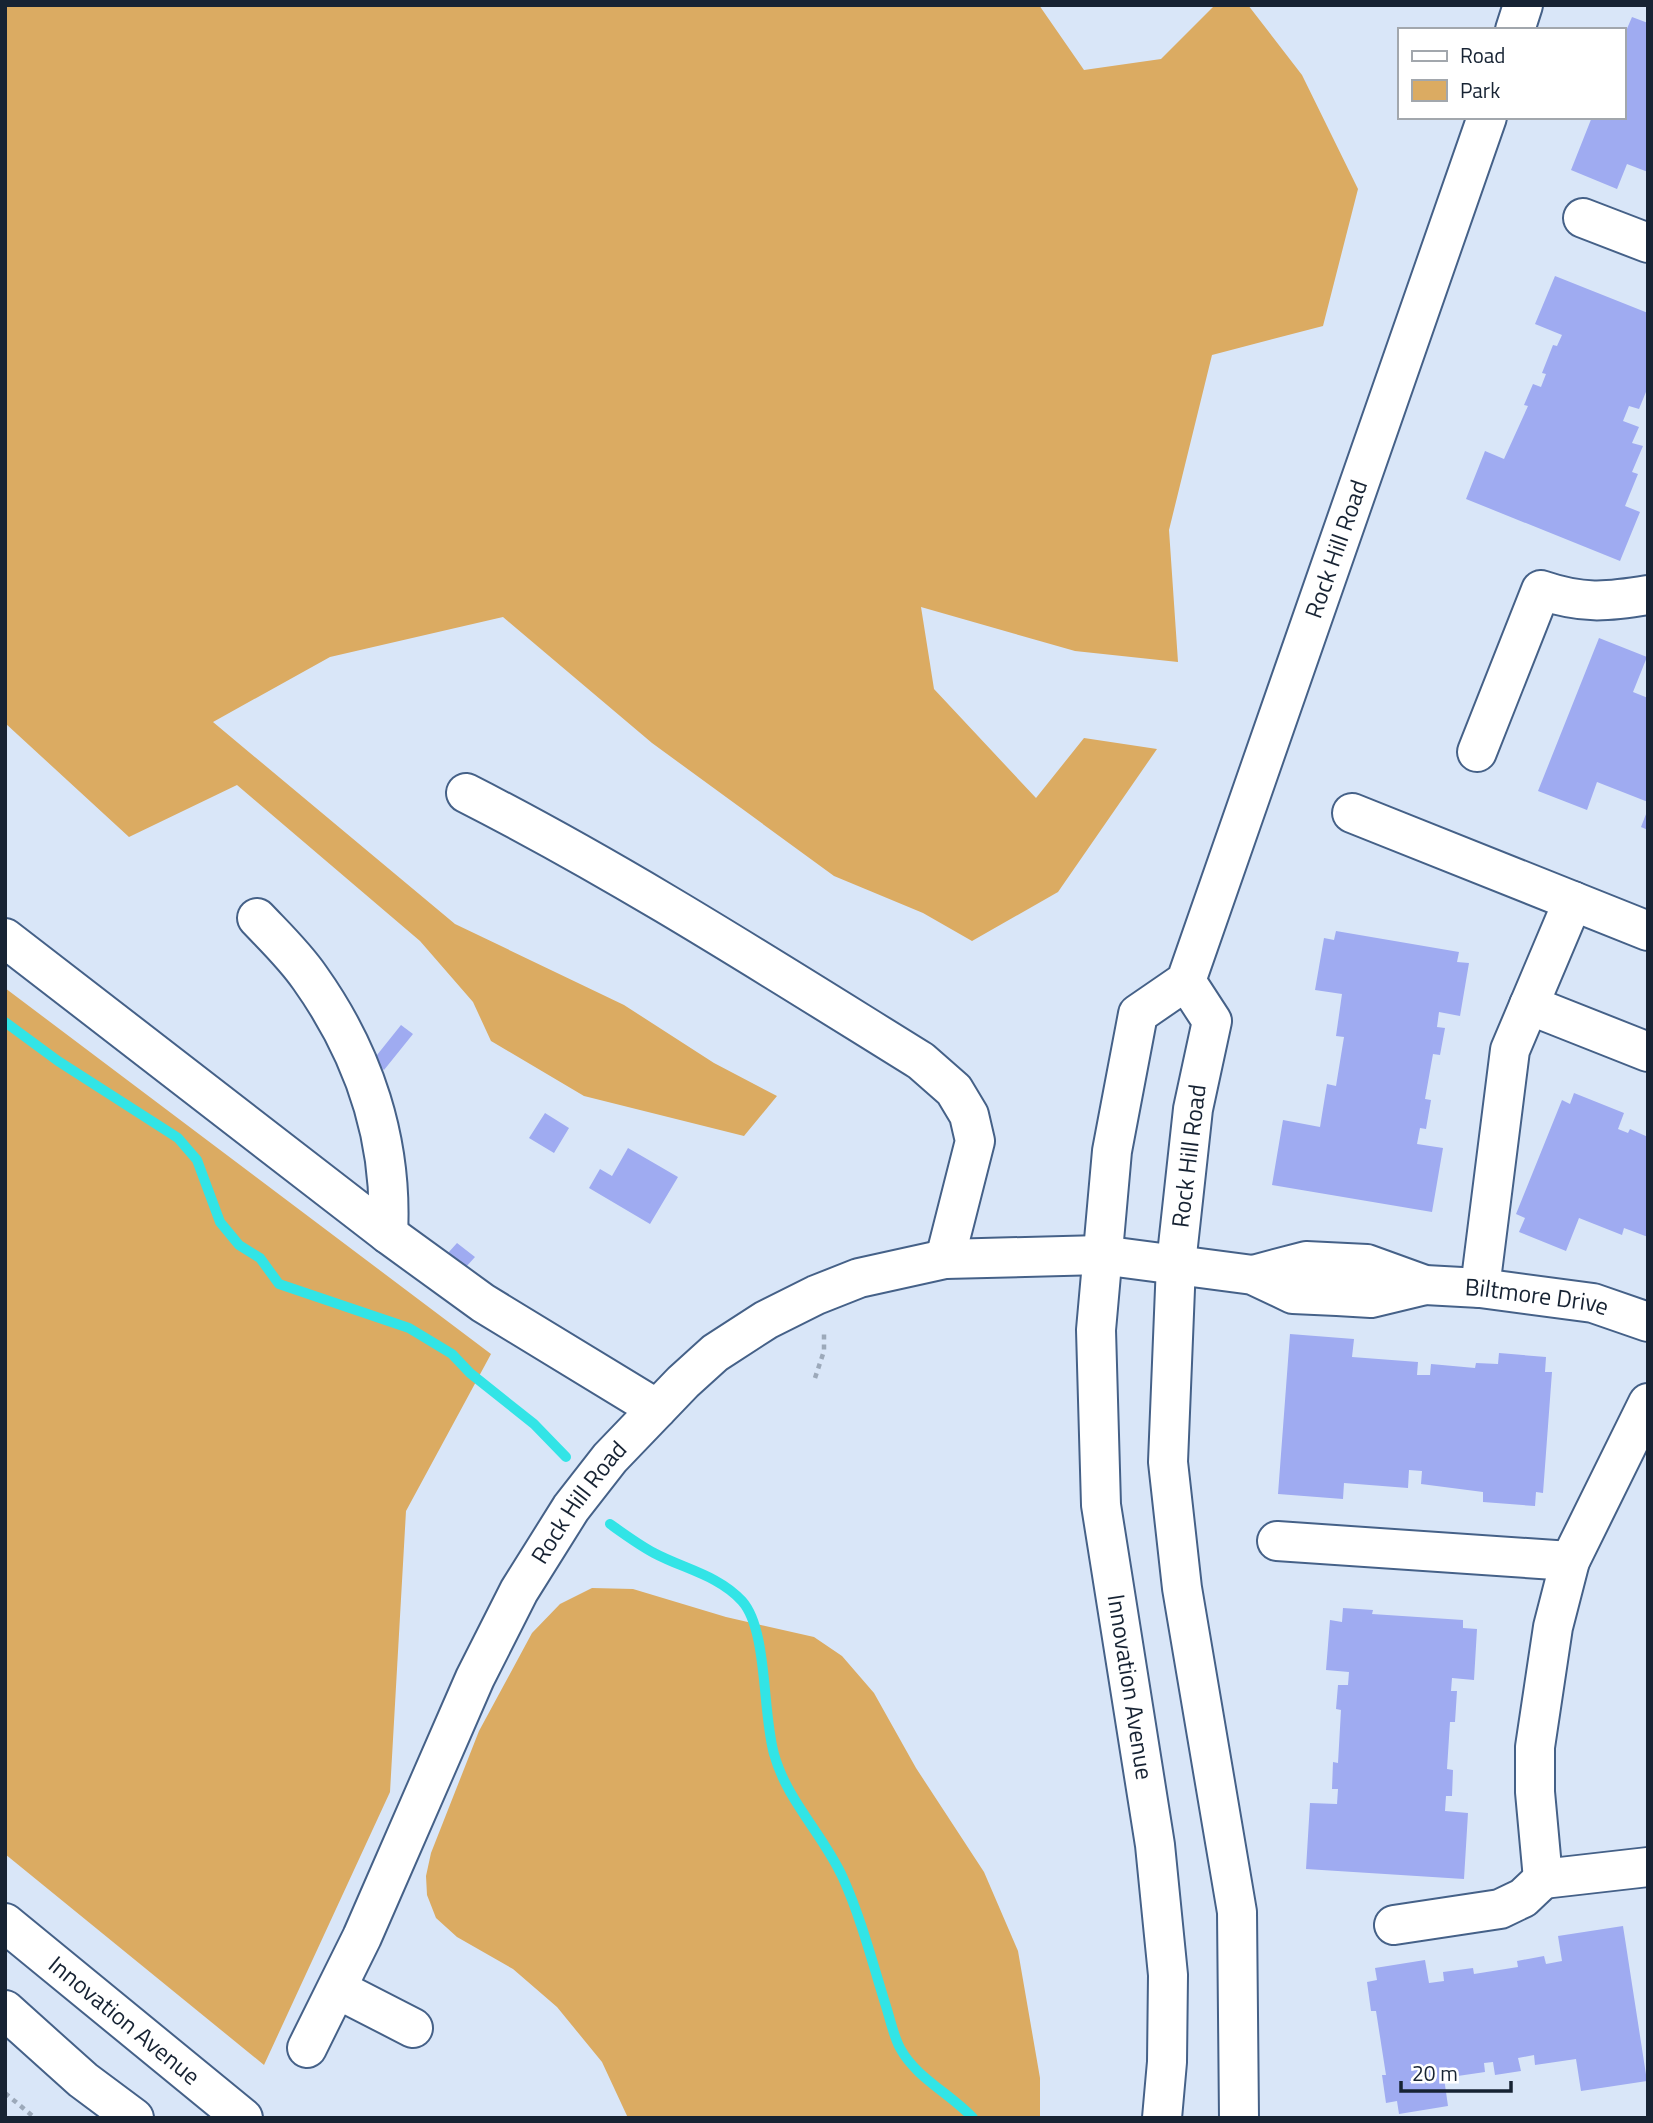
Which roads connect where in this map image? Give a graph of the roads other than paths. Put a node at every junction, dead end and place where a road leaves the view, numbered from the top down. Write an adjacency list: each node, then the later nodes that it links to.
1 (1523, 5): 2 (street)
2 (1516, 28)
3 (1486, 119): 14 (street, Rock Hill Road)
4 (1583, 218): 5 (street)
5 (1648, 243)
6 (1648, 595): 7 (street)
7 (1477, 752)
8 (466, 793): 19 (street)
9 (1352, 813): 10 (street)
10 (1573, 901): 12 (street); 15 (street)
11 (257, 918): 17 (street)
12 (1648, 931)
13 (5, 939): 17 (street)
14 (1186, 981): 18 (street); 20 (street, Rock Hill Road)
15 (1529, 1005): 16 (street); 21 (street)
16 (1648, 1052)
17 (387, 1234): 24 (street)
18 (1101, 1255): 19 (street, Rock Hill Road); 20 (street, Rock Hill Road); 37 (street, Innovation Avenue)
19 (945, 1259): 24 (street, Rock Hill Road)
20 (1176, 1265): 21 (street, Biltmore Drive); 38 (street)
21 (1480, 1288): 22 (street, Biltmore Drive)
22 (1648, 1322)
23 (1648, 1403): 26 (street)
24 (657, 1409): 31 (street, Rock Hill Road)
25 (1278, 1541): 26 (street)
26 (1570, 1561): 28 (street)
27 (1648, 1867): 28 (street)
28 (1543, 1879): 30 (street)
29 (5, 1923): 36 (street, Innovation Avenue)
30 (1394, 1925)
31 (337, 1989): 33 (street); 34 (street, Rock Hill Road)
32 (5, 2010): 35 (street)
33 (413, 2028)
34 (307, 2048)
35 (134, 2118)
36 (243, 2118)
37 (1162, 2118)
38 (1239, 2118)

